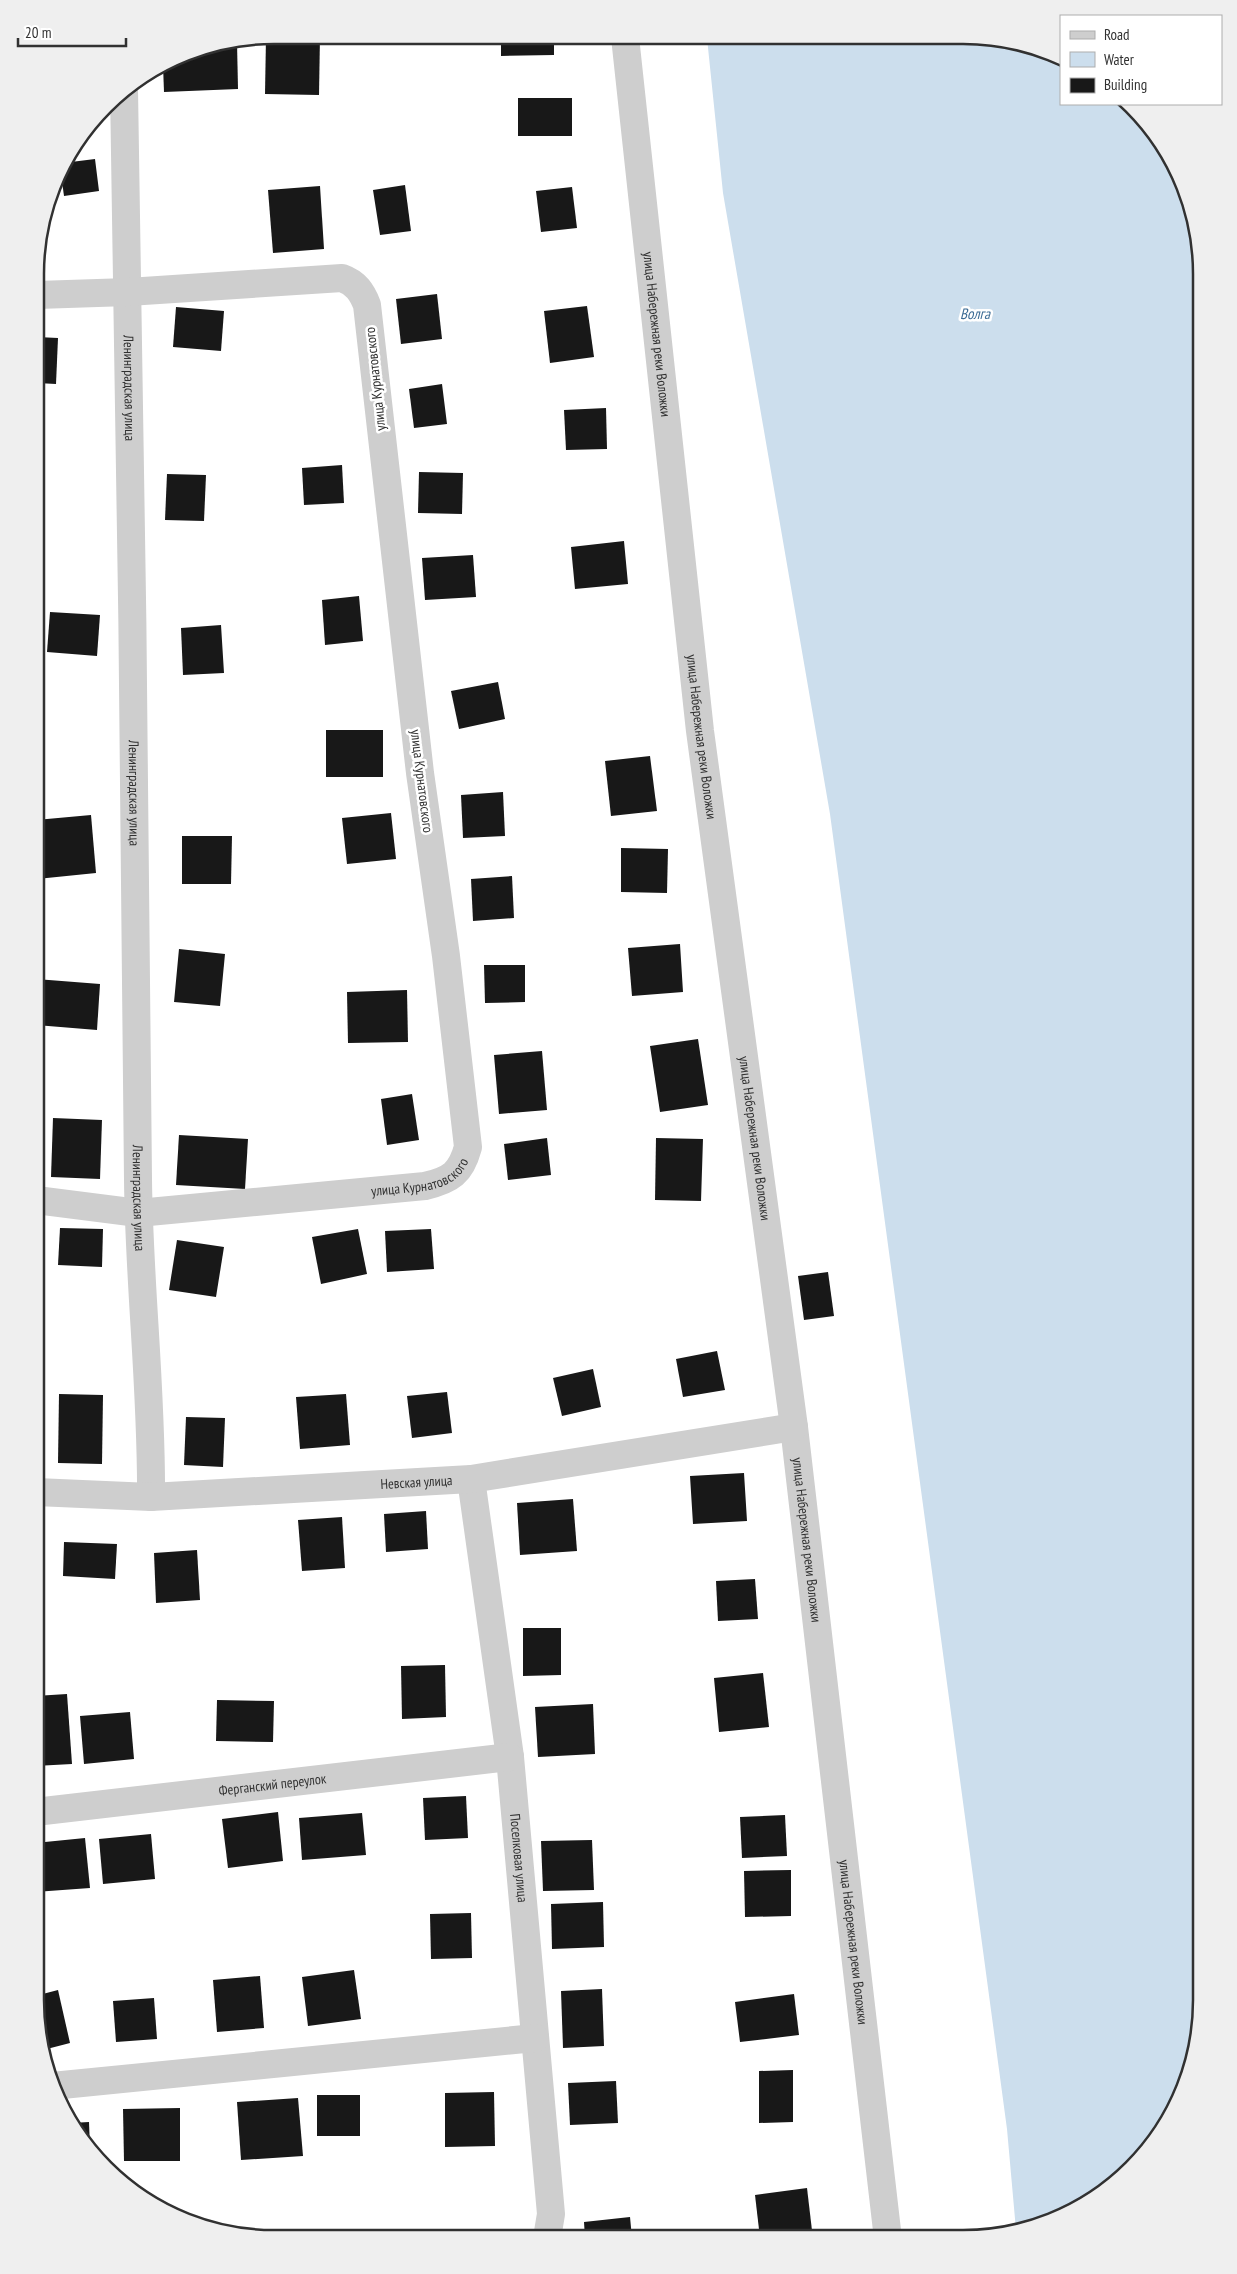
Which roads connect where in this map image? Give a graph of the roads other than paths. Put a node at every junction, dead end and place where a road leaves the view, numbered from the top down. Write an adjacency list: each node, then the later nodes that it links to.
1 (626, 44): 7 (street, улица Набережная реки Воложки)
2 (124, 99): 3 (street, Ленинградская улица)
3 (128, 292): 4 (street, улица Курнатовского); 6 (street, Ленинградская улица); 6 (street, улица Курнатовского)
4 (44, 295)
5 (44, 1201): 6 (street, улица Курнатовского)
6 (138, 1213): 10 (street, Ленинградская улица)
7 (794, 1427): 8 (street, Невская улица); 16 (street, улица Набережная реки Воложки)
8 (471, 1479): 10 (street, Невская улица); 11 (street, Поселковая улица)
9 (44, 1492): 10 (street, Невская улица)
10 (151, 1497)
11 (510, 1757): 12 (street, Ферганский переулок); 13 (street, Поселковая улица)
12 (44, 1811)
13 (535, 2038): 14 (street); 15 (street, Поселковая улица)
14 (60, 2085)
15 (548, 2230)
16 (887, 2230)

